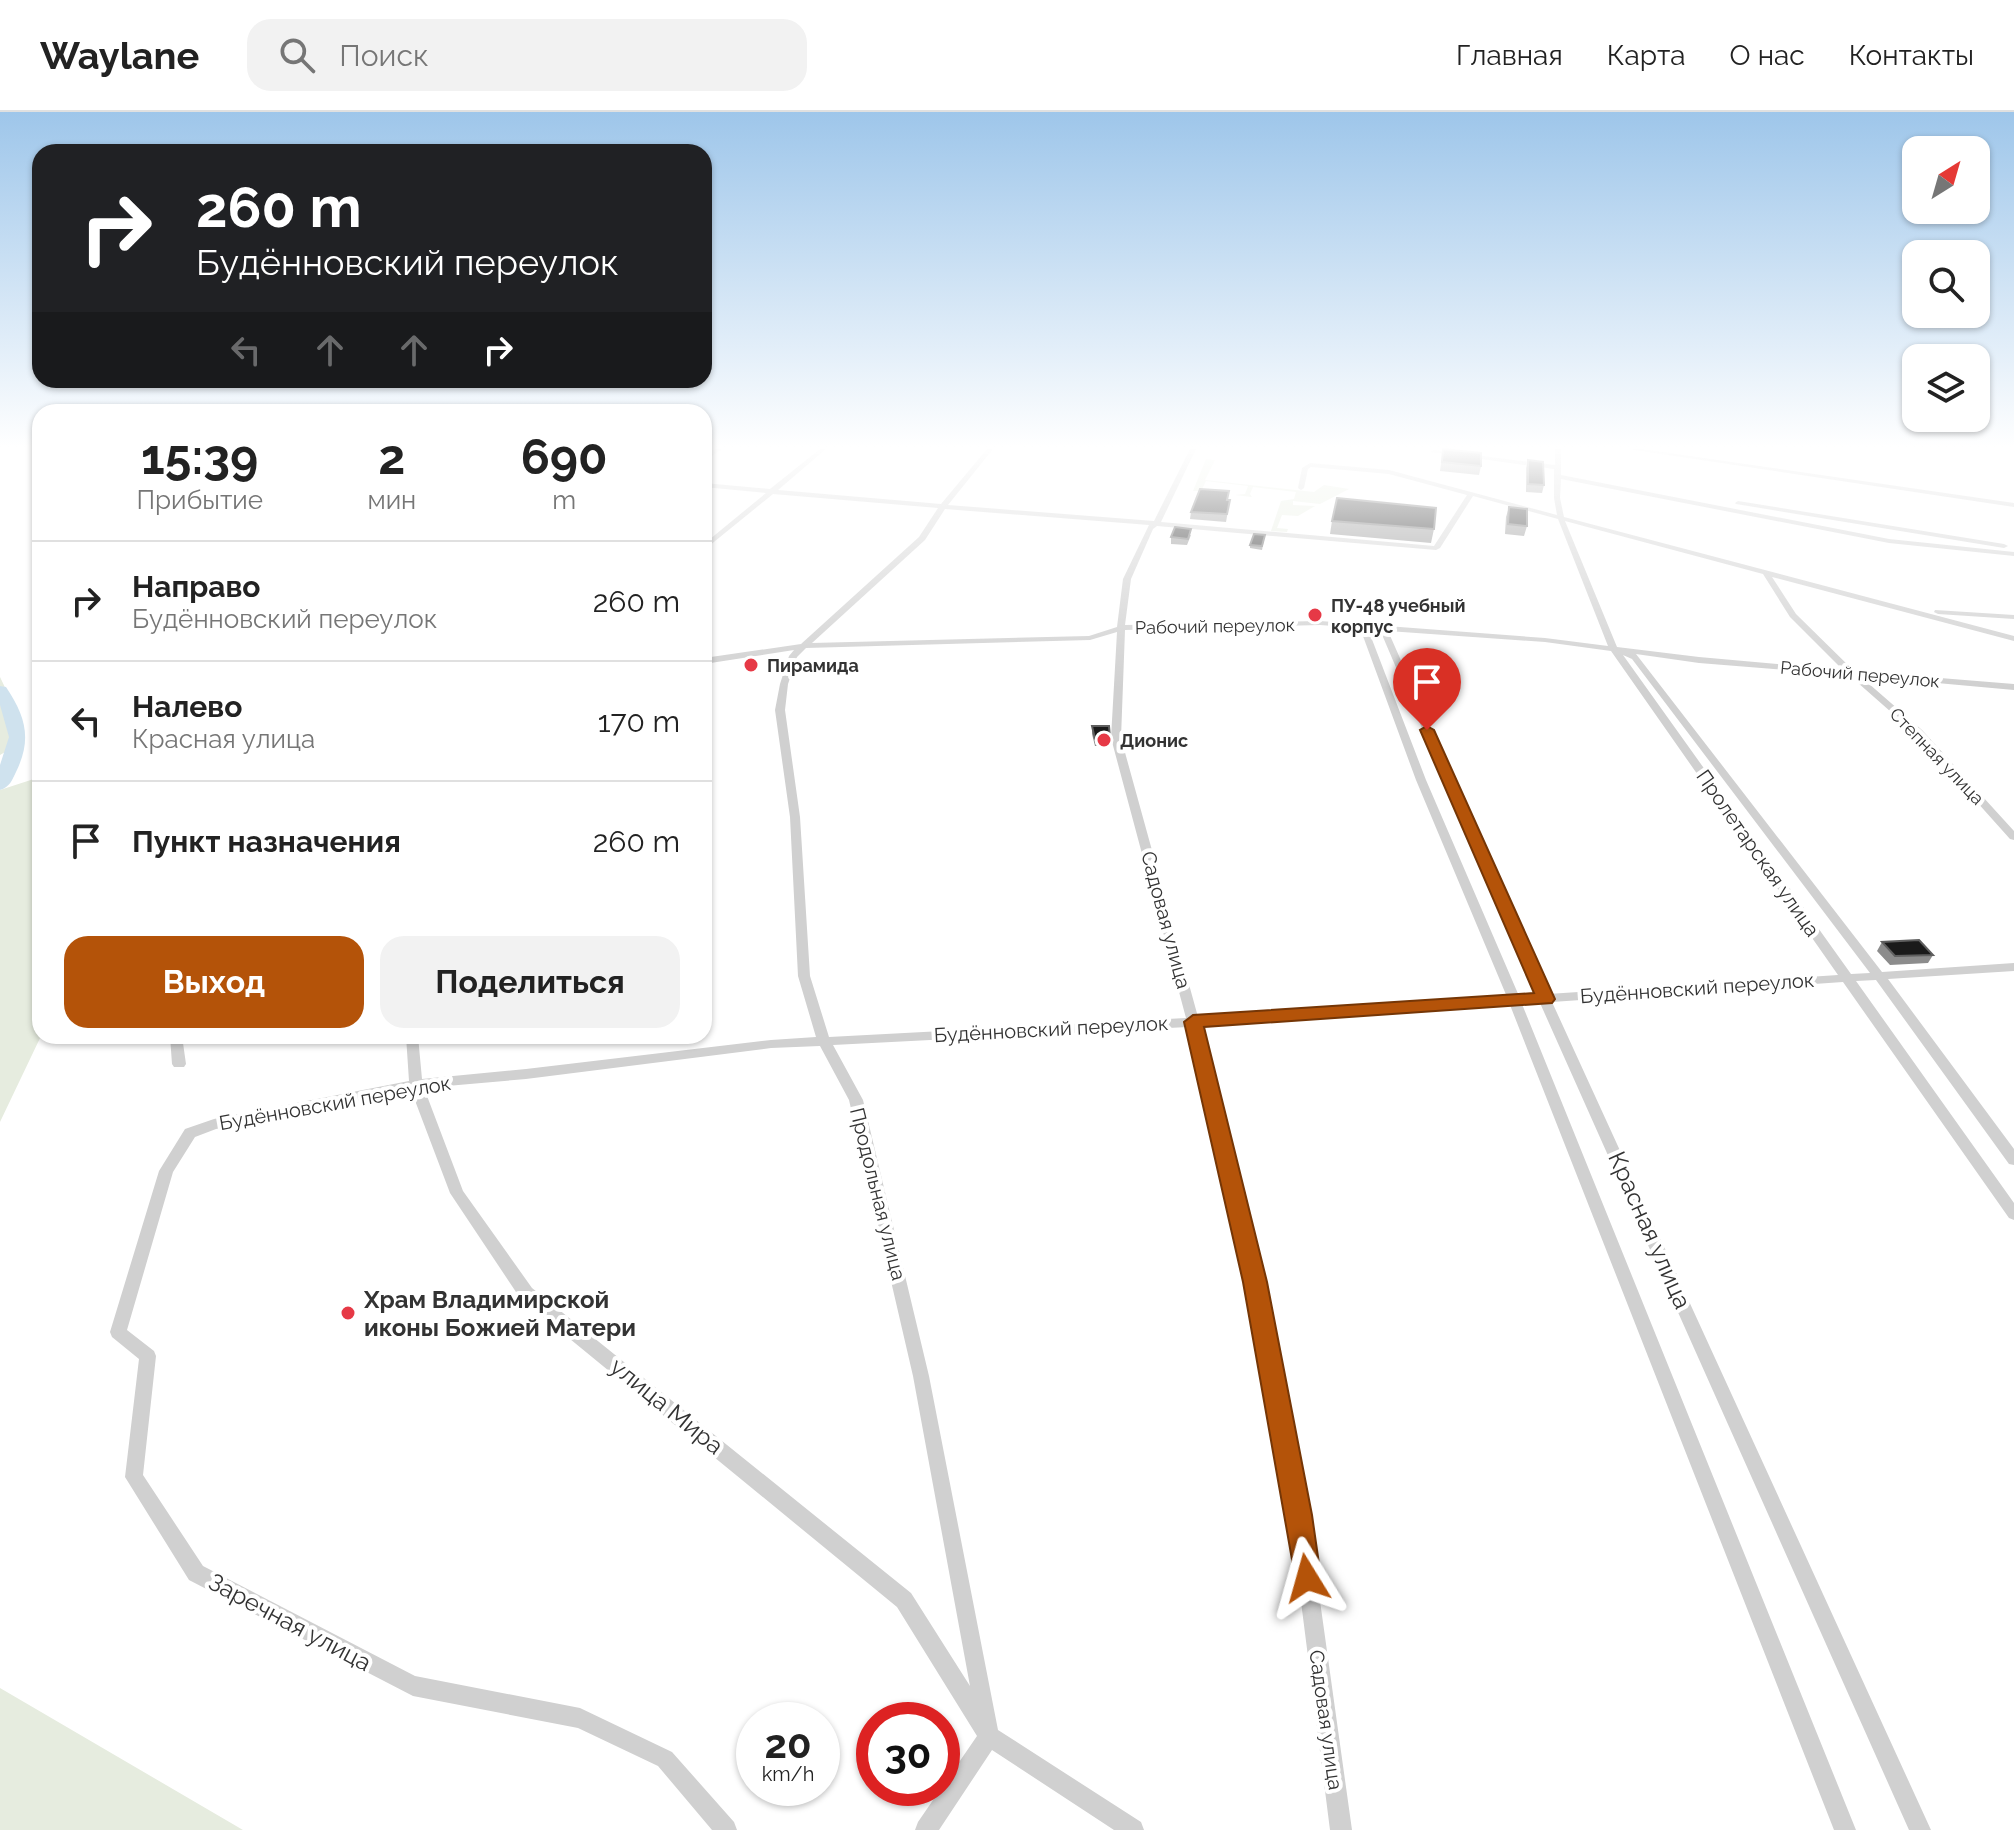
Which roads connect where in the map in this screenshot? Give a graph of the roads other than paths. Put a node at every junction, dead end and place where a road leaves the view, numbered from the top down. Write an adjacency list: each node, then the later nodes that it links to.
1 (928, 529): 18 (street, Продольная улица)
2 (1149, 529): 15 (street, Садовая улица)
3 (1235, 529): 4 (street)
4 (1448, 529)
5 (1565, 529): 19 (street, Пролетарская улица)
6 (1601, 529): 11 (street)
7 (1829, 529): 10 (street)
8 (1899, 529): 9 (street)
9 (2014, 547)
10 (2014, 554)
11 (1765, 571): 12 (street); 21 (street, Степная улица)
12 (1919, 612): 13 (street); 17 (street)
13 (2014, 617)
14 (1363, 626): 15 (street, Рабочий переулок); 16 (street, Рабочий переулок); 28 (street, Красная улица)
15 (1121, 628): 18 (street, Рабочий переулок); 29 (street, Садовая улица)
16 (1383, 628): 19 (street, Рабочий переулок); 27 (street, Красная улица)
17 (2014, 639)
18 (806, 646): 20 (street, Рабочий переулок); 30 (street, Продольная улица)
19 (1614, 649): 21 (street, Рабочий переулок); 25 (street, Пролетарская улица); 26 (street, Пролетарская улица)
20 (712, 660)
21 (1851, 673): 22 (street, Рабочий переулок); 23 (street, Степная улица)
22 (2014, 687)
23 (2014, 837)
24 (2014, 967): 25 (street, Будённовский переулок)
25 (1878, 975): 26 (street, Будённовский переулок); 36 (street, Пролетарская улица)
26 (1846, 977): 27 (street, Будённовский переулок); 37 (street, Пролетарская улица)
27 (1546, 999): 28 (street, Будённовский переулок); 44 (street, Красная улица)
28 (1515, 1001): 29 (street, Будённовский переулок); 43 (street, Красная улица)
29 (1193, 1022): 30 (street, Будённовский переулок); 42 (street, Садовая улица)
30 (824, 1041): 34 (street, Будённовский переулок); 38 (street, Продольная улица)
31 (177, 1044): 33 (street)
32 (413, 1044): 34 (street, улица Мира)
33 (179, 1064)
34 (416, 1084): 35 (street, Будённовский переулок); 38 (street, улица Мира)
35 (190, 1133): 39 (street, Заречная улица)
36 (2014, 1160)
37 (2014, 1214)
38 (989, 1736): 40 (street); 41 (street)
39 (726, 1830)
40 (926, 1830)
41 (1133, 1830)
42 (1341, 1830)
43 (1845, 1830)
44 (1920, 1830)

